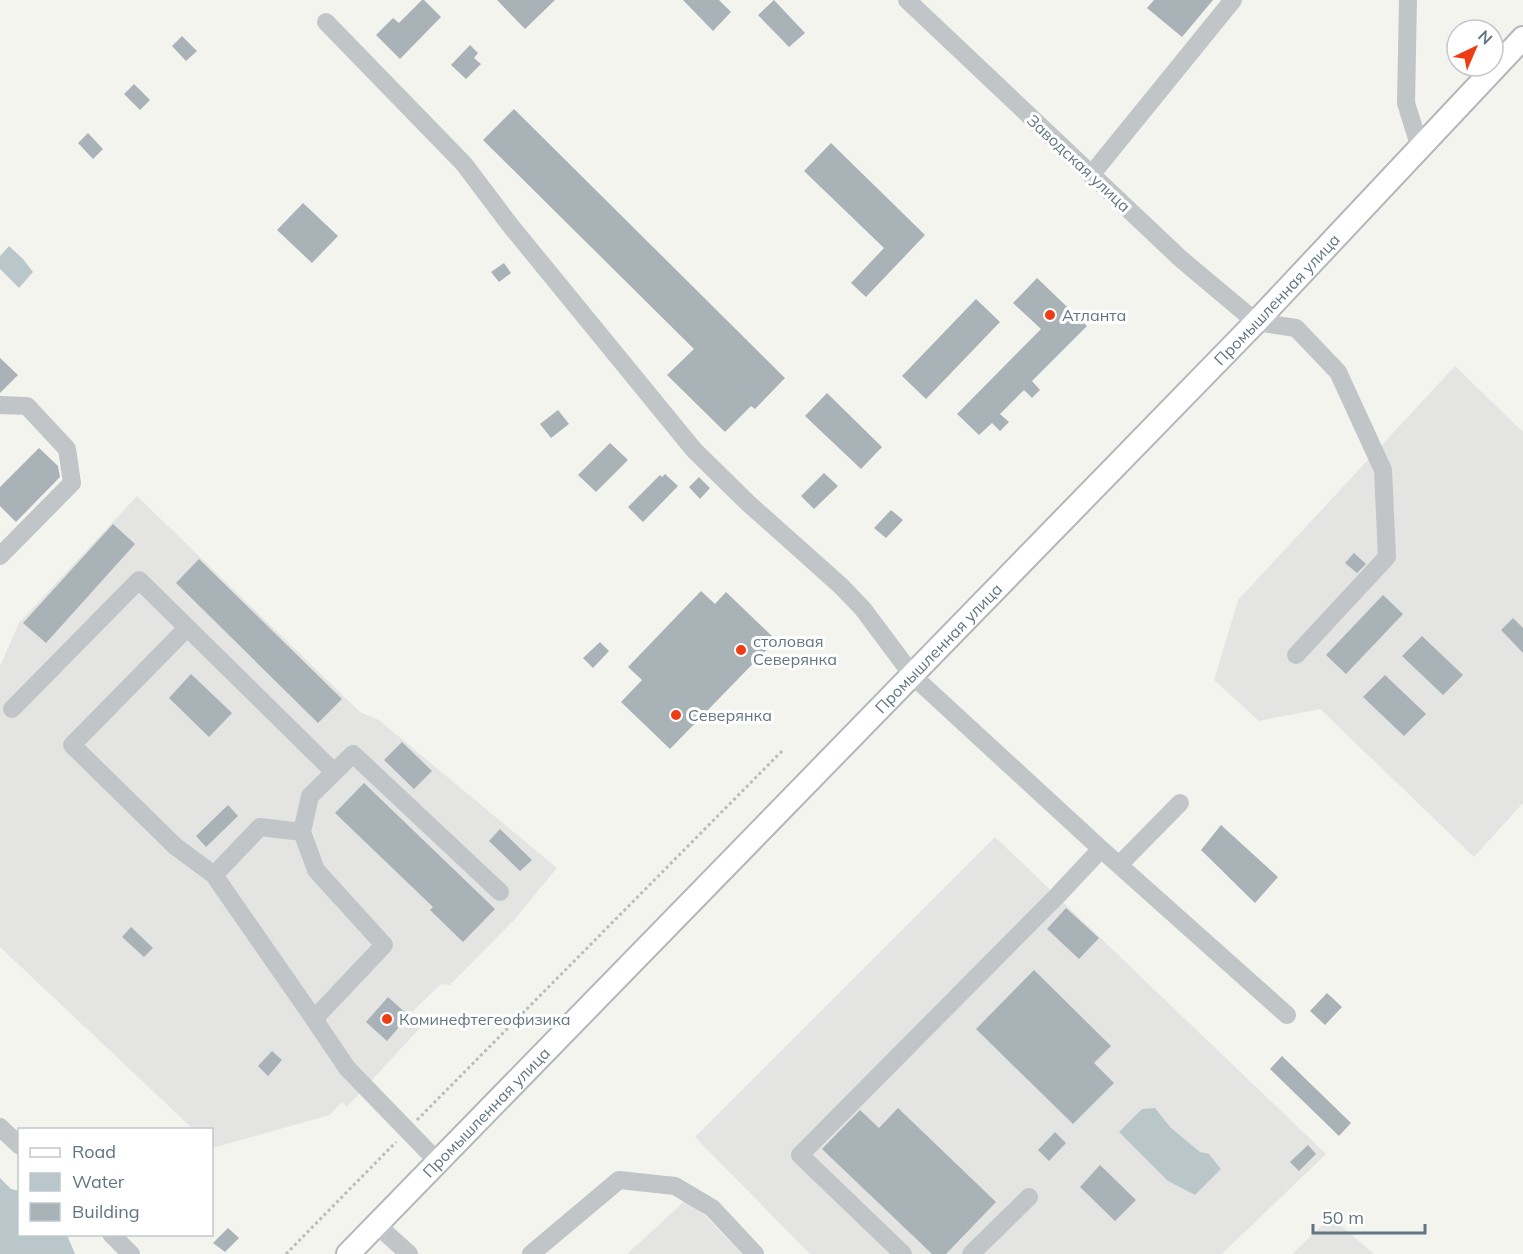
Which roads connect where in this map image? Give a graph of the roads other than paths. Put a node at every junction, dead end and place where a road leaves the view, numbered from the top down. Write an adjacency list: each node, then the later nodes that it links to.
1 (907, 0): 7 (street, Заводская улица)
2 (1233, 0): 7 (street)
3 (1408, 0): 6 (street)
4 (326, 22): 13 (street)
5 (1523, 38): 6 (main road, Промышленная улица)
6 (1420, 148): 8 (main road, Промышленная улица)
7 (1091, 175): 8 (street, Заводская улица)
8 (1256, 322): 12 (street); 13 (main road, Промышленная улица)
9 (0, 405): 10 (street)
10 (0, 556)
11 (187, 628): 14 (street); 15 (street); 20 (street)
12 (1296, 654)
13 (912, 676): 18 (street); 26 (main road, Промышленная улица)
14 (12, 709)
15 (334, 772): 17 (street); 21 (street)
16 (1180, 803): 19 (street)
17 (302, 832): 20 (street); 23 (street)
18 (1101, 849): 19 (street); 35 (street)
19 (1119, 865): 22 (street)
20 (214, 875): 23 (street)
21 (500, 891)
22 (1287, 1015)
23 (314, 1019): 26 (street)
24 (0, 1127): 25 (street)
25 (18, 1144)
26 (438, 1162): 28 (main road, Промышленная улица)
27 (1029, 1197): 36 (street)
28 (377, 1225): 31 (main road, Промышленная улица); 32 (street)
29 (113, 1236): 30 (street)
30 (131, 1254)
31 (348, 1254)
32 (409, 1254)
33 (531, 1254): 34 (street)
34 (755, 1254)
35 (903, 1254)
36 (971, 1254)

